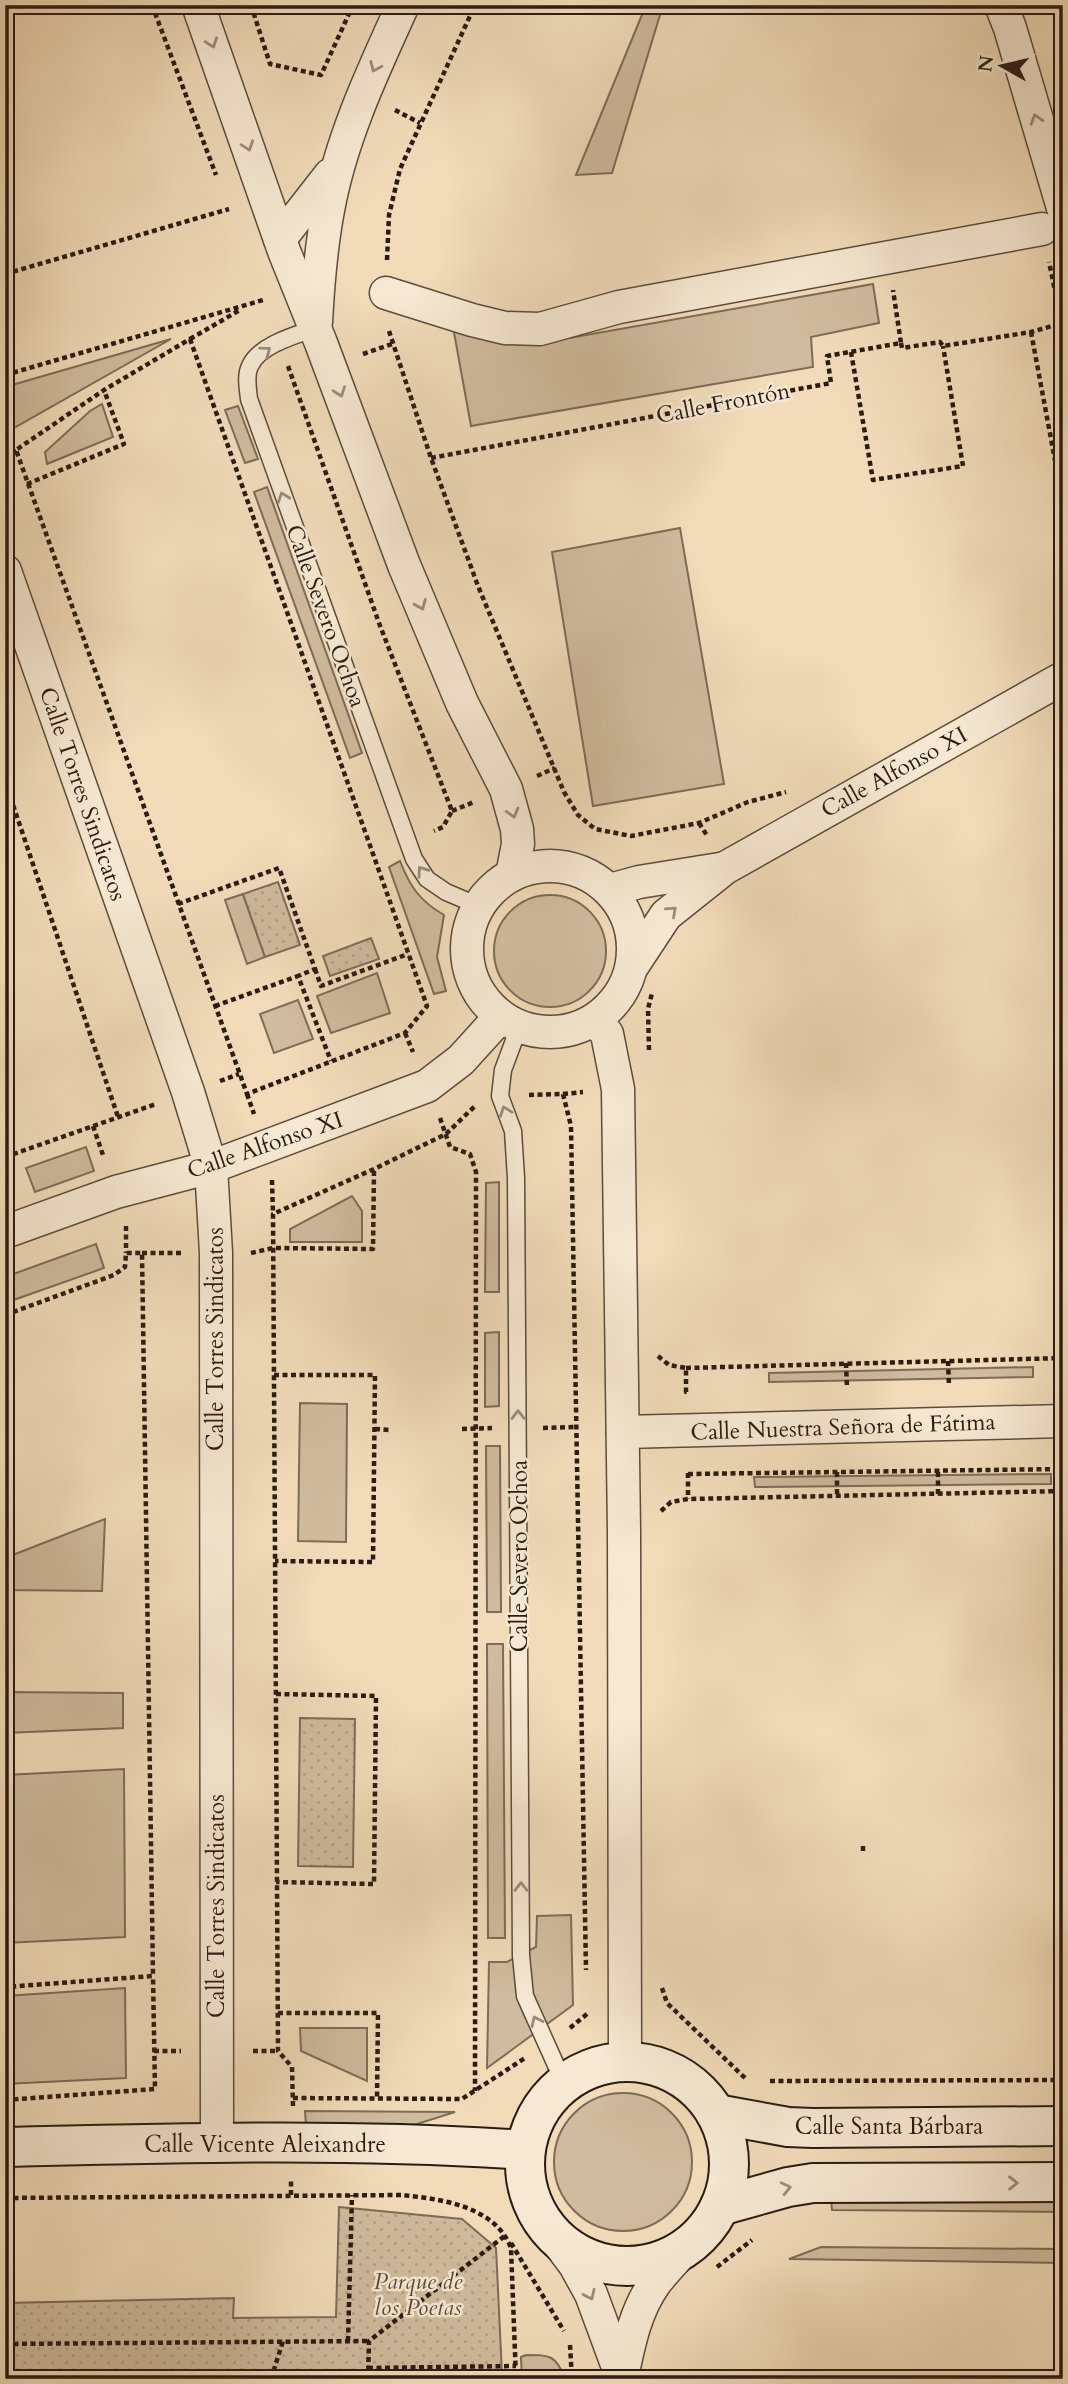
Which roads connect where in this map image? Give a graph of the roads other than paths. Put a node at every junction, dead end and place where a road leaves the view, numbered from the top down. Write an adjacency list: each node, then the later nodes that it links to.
1 (198, 5): 6 (street, one-way to 6)
2 (403, 5): 4 (street, one-way to 4)
3 (1006, 13): 5 (street, one-way to 3)
4 (341, 160): 6 (street); 8 (street)
5 (1052, 218): 7 (street)
6 (280, 239): 8 (street)
7 (386, 293)
8 (316, 328): 12 (street, one-way to 12); 14 (lane, Calle Severo Ochoa, one-way to 8)
9 (5, 571): 18 (street, Calle Torres Sindicatos)
10 (1063, 678): 11 (street, Calle Alfonso XI)
11 (725, 868): 13 (street, Calle Alfonso XI); 15 (street, Calle Alfonso XI, one-way to 11)
12 (512, 875): 13 (street); 14 (street)
13 (610, 890): 15 (street)
14 (479, 906): 17 (street)
15 (643, 975): 16 (street)
16 (596, 1020): 17 (street); 21 (street)
17 (509, 1022): 18 (street, Calle Alfonso XI); 23 (lane, Calle Severo Ochoa, one-way to 17)
18 (211, 1167): 19 (street, Calle Alfonso XI); 26 (street, Calle Torres Sindicatos)
19 (5, 1232)
20 (1063, 1420): 21 (street, Calle Nuestra Señora de Fátima)
21 (623, 1432): 22 (street)
22 (625, 2061): 23 (main road); 24 (main road)
23 (565, 2082): 28 (main road)
24 (716, 2114): 25 (main road, Calle Santa Bárbara); 30 (main road)
25 (1063, 2126)
26 (217, 2142): 27 (main road, Calle Vicente Aleixandre); 28 (main road, Calle Vicente Aleixandre)
27 (5, 2147)
28 (524, 2150): 31 (main road)
29 (1063, 2182): 30 (main road, one-way to 29)
30 (720, 2206): 32 (main road)
31 (554, 2237): 32 (main road); 33 (street, one-way to 33)
32 (698, 2260): 33 (street)
33 (622, 2378)

